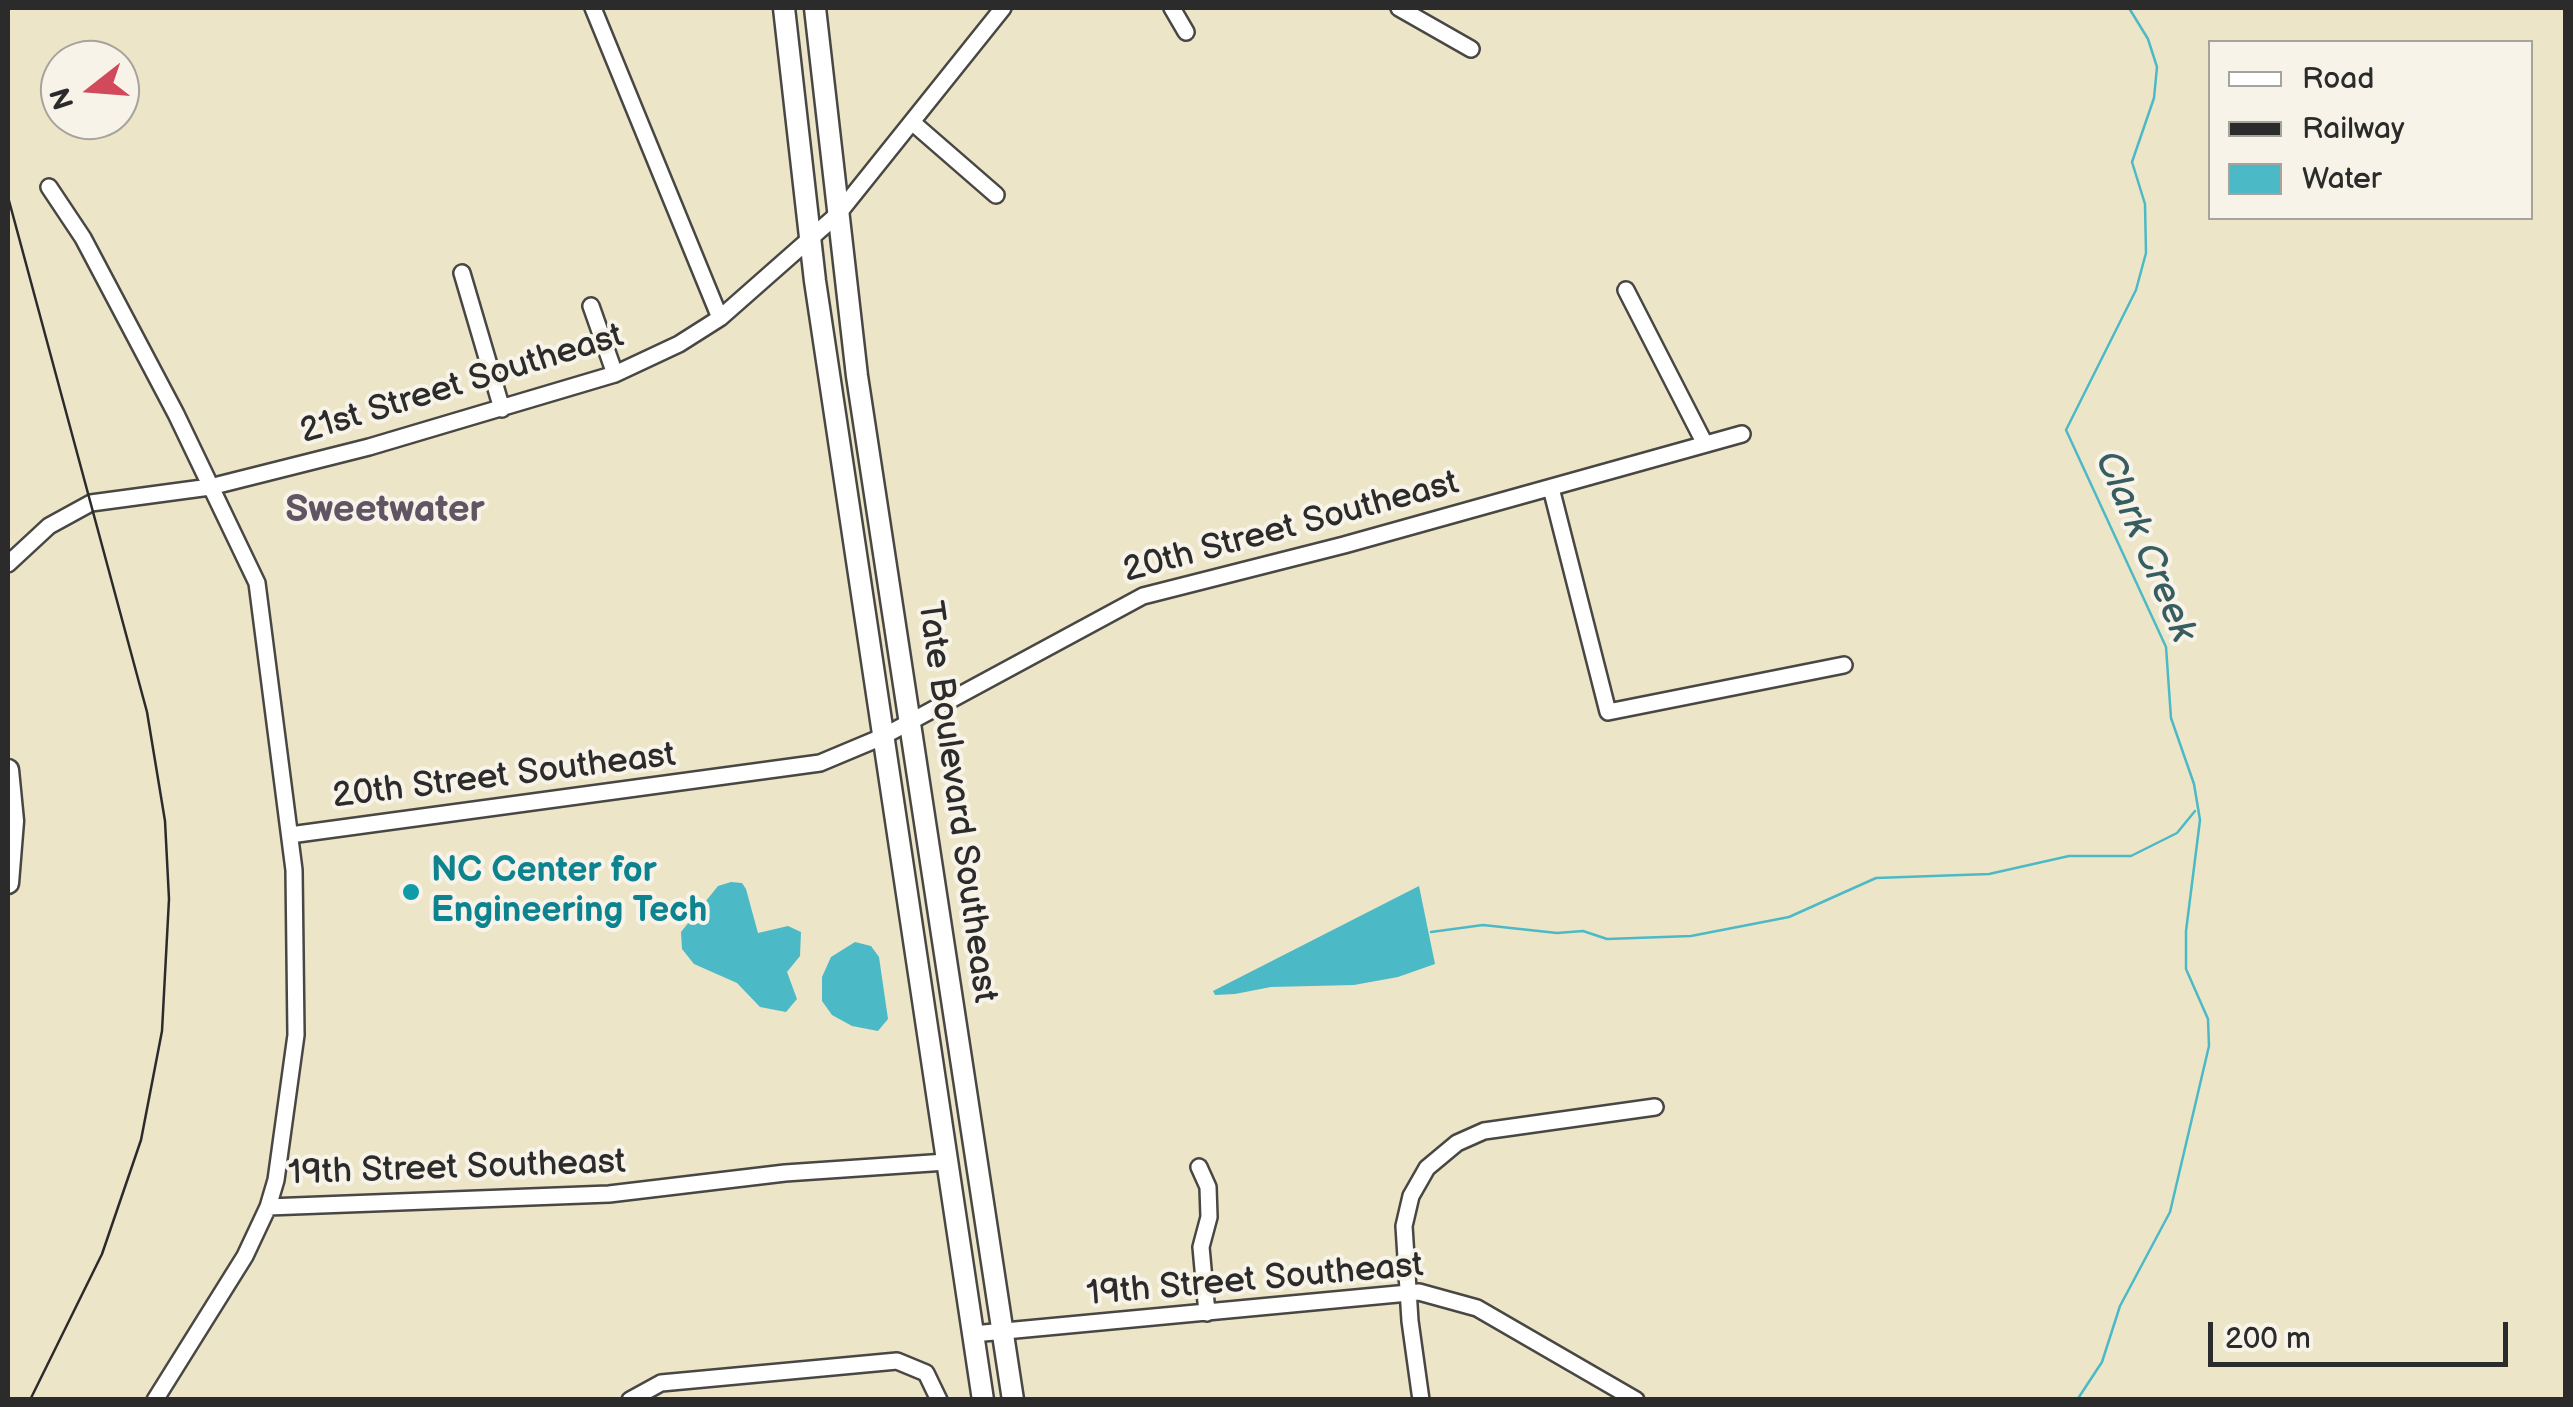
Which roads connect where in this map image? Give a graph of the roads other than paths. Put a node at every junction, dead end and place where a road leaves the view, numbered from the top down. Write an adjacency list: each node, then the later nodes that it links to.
1 (593, 8): 17 (street)
2 (784, 8): 13 (main road, Tate Boulevard Southeast)
3 (815, 8): 12 (main road, Tate Boulevard Southeast)
4 (1003, 8): 9 (street, 21st Street Southeast)
5 (1172, 8): 7 (street)
6 (1399, 8): 8 (street)
7 (1186, 32)
8 (1471, 48)
9 (912, 122): 11 (street); 12 (street, 21st Street Southeast)
10 (49, 187): 22 (street)
11 (996, 195)
12 (838, 214): 13 (street, 21st Street Southeast); 26 (main road, Tate Boulevard Southeast)
13 (809, 237): 17 (street, 21st Street Southeast); 27 (main road, Tate Boulevard Southeast)
14 (462, 272): 19 (street)
15 (1626, 290): 21 (street)
16 (591, 306): 18 (street)
17 (720, 318): 18 (street, 21st Street Southeast)
18 (615, 374): 19 (street, 21st Street Southeast)
19 (502, 409): 22 (street, 21st Street Southeast)
20 (1742, 434): 21 (street, 20th Street Southeast)
21 (1705, 444): 23 (street, 20th Street Southeast)
22 (210, 487): 24 (street, 21st Street Southeast); 30 (street)
23 (1551, 488): 25 (street); 26 (street, 20th Street Southeast)
24 (8, 564)
25 (1844, 664)
26 (912, 719): 27 (street, 20th Street Southeast); 38 (main road, Tate Boulevard Southeast)
27 (882, 737): 30 (street, 20th Street Southeast); 33 (main road, Tate Boulevard Southeast)
28 (8, 770): 29 (main road)
29 (10, 799): 31 (main road)
30 (290, 835): 35 (street)
31 (8, 883)
32 (1655, 1107): 36 (street)
33 (946, 1162): 35 (street, 19th Street Southeast); 39 (main road, Tate Boulevard Southeast)
34 (1198, 1168): 37 (street)
35 (268, 1207): 40 (street)
36 (1407, 1292): 37 (street, 19th Street Southeast); 45 (street); 46 (street, 19th Street Southeast)
37 (1207, 1313): 38 (street, 19th Street Southeast)
38 (1003, 1331): 39 (street, 19th Street Southeast); 44 (main road, Tate Boulevard Southeast)
39 (973, 1334): 43 (main road, Tate Boulevard Southeast)
40 (155, 1400)
41 (630, 1400): 42 (street)
42 (938, 1400)
43 (983, 1400)
44 (1013, 1400)
45 (1421, 1400)
46 (1636, 1400)

